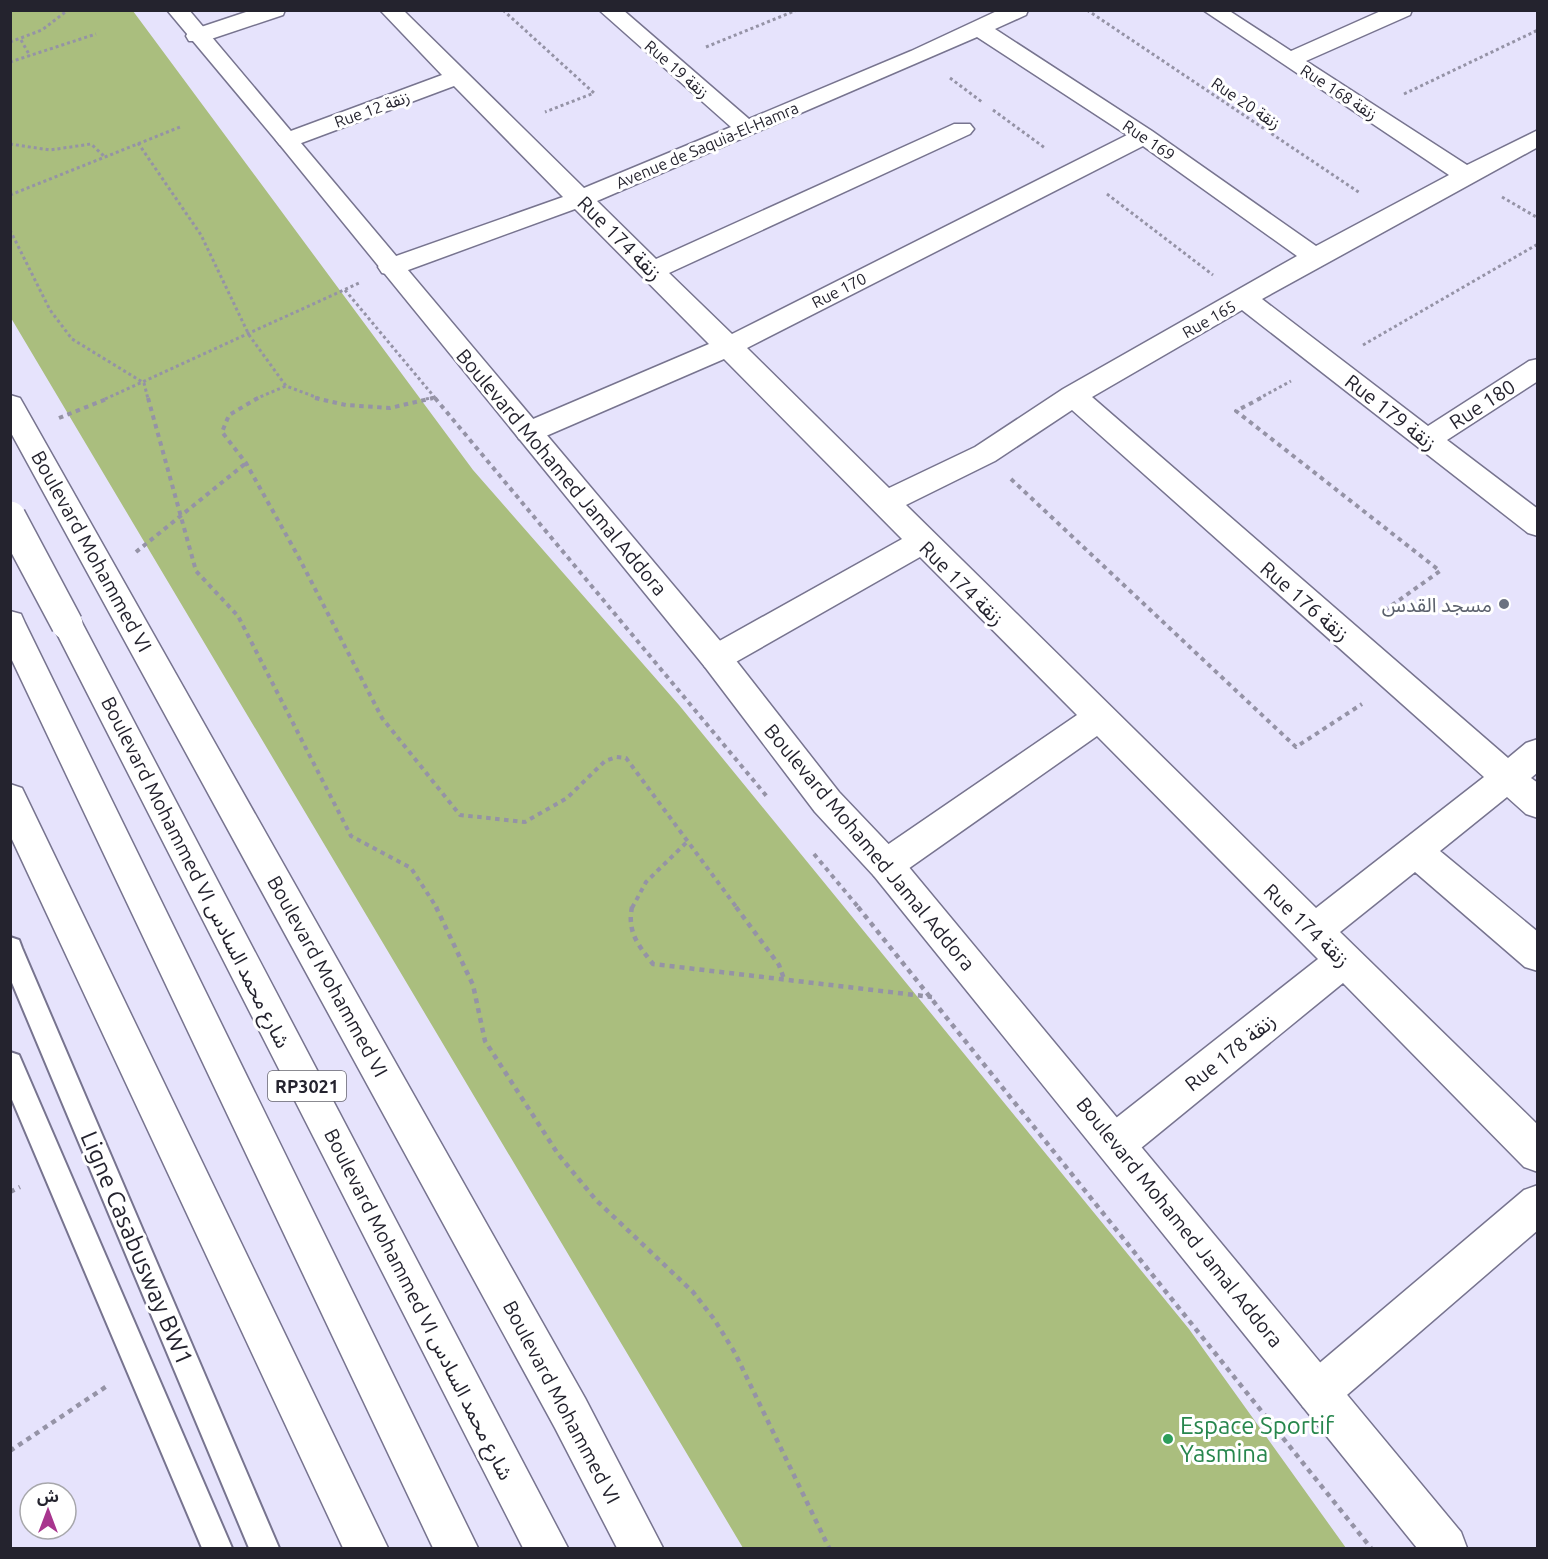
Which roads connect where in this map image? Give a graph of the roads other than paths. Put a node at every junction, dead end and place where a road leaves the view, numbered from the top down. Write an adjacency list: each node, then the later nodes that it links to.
1 (177, 10): 9 (main road, Boulevard Mohamed Jamal Addora)
2 (275, 10): 9 (main road)
3 (390, 10): 11 (main road, Rue 174 زنقة)
4 (1018, 10): 8 (main road, Avenue de Saquia-El-Hamra)
5 (1213, 10): 10 (main road, Rue 168 زنقة)
6 (1402, 10): 10 (main road)
7 (610, 11): 12 (main road, Rue 19 زنقة)
8 (978, 28): 12 (main road, Avenue de Saquia-El-Hamra); 14 (main road, Rue 169)
9 (197, 36): 16 (main road, Boulevard Mohamed Jamal Addora)
10 (1290, 60): 17 (main road, Rue 168 زنقة)
11 (455, 78): 16 (main road, Rue 12 زنقة); 18 (main road, Rue 174 زنقة)
12 (746, 128): 18 (main road, Avenue de Saquia-El-Hamra)
13 (962, 129): 21 (main road)
14 (1144, 136): 19 (main road, Rue 169); 23 (main road, Rue 170)
15 (1538, 137): 17 (main road, Rue 165)
16 (288, 140): 20 (main road, Boulevard Mohamed Jamal Addora)
17 (1465, 175): 19 (main road, Rue 165)
18 (580, 198): 20 (main road, Avenue de Saquia-El-Hamra); 21 (main road, Rue 174 زنقة)
19 (1315, 257): 22 (main road, Rue 165)
20 (391, 267): 27 (main road, Boulevard Mohamed Jamal Addora)
21 (653, 270): 23 (main road, Rue 174 زنقة)
22 (1245, 298): 25 (main road, Rue 165); 28 (main road, Rue 179 زنقة)
23 (729, 346): 27 (main road, Rue 170); 29 (main road, Rue 174 زنقة)
24 (1538, 368): 28 (main road, Rue 180)
25 (1073, 396): 29 (main road, Rue 165); 37 (main road, Rue 176 زنقة)
26 (18, 419): 56 (main road, Boulevard Mohammed VI)
27 (529, 432): 34 (main road, Boulevard Mohamed Jamal Addora)
28 (1427, 440): 31 (main road, Rue 179 زنقة)
29 (883, 504): 32 (main road, Rue 174 زنقة)
30 (10, 517): 55 (main road, Boulevard Mohammed VI شارع محمد السادس / RP3021, bridge)
31 (1538, 525)
32 (921, 542): 34 (main road); 35 (main road, Rue 174 زنقة)
33 (17, 635): 54 (main road, RP3021)
34 (716, 658): 41 (main road, Boulevard Mohamed Jamal Addora)
35 (1098, 718): 41 (main road); 42 (main road, Rue 174 زنقة)
36 (1538, 753): 37 (main road)
37 (1507, 777): 39 (main road, Rue 176 زنقة); 40 (main road)
38 (10, 798): 53 (main road)
39 (1538, 804)
40 (1415, 851): 42 (main road); 44 (main road)
41 (886, 865): 47 (main road, Boulevard Mohamed Jamal Addora)
42 (1313, 932): 45 (main road, Rue 174 زنقة)
43 (10, 948): 52 (lane, Ligne Casabusway BW1)
44 (1538, 955)
45 (1344, 961): 47 (main road, Rue 178 زنقة); 48 (main road, Rue 174 زنقة)
46 (10, 1064): 51 (lane, Ligne Casabusway BW1)
47 (1116, 1143): 50 (main road, Boulevard Mohamed Jamal Addora)
48 (1538, 1153)
49 (1538, 1204): 50 (main road)
50 (1318, 1392): 57 (main road, Boulevard Mohamed Jamal Addora)
51 (217, 1548)
52 (264, 1548)
53 (366, 1548)
54 (456, 1548)
55 (546, 1548)
56 (641, 1548)
57 (1445, 1548)

